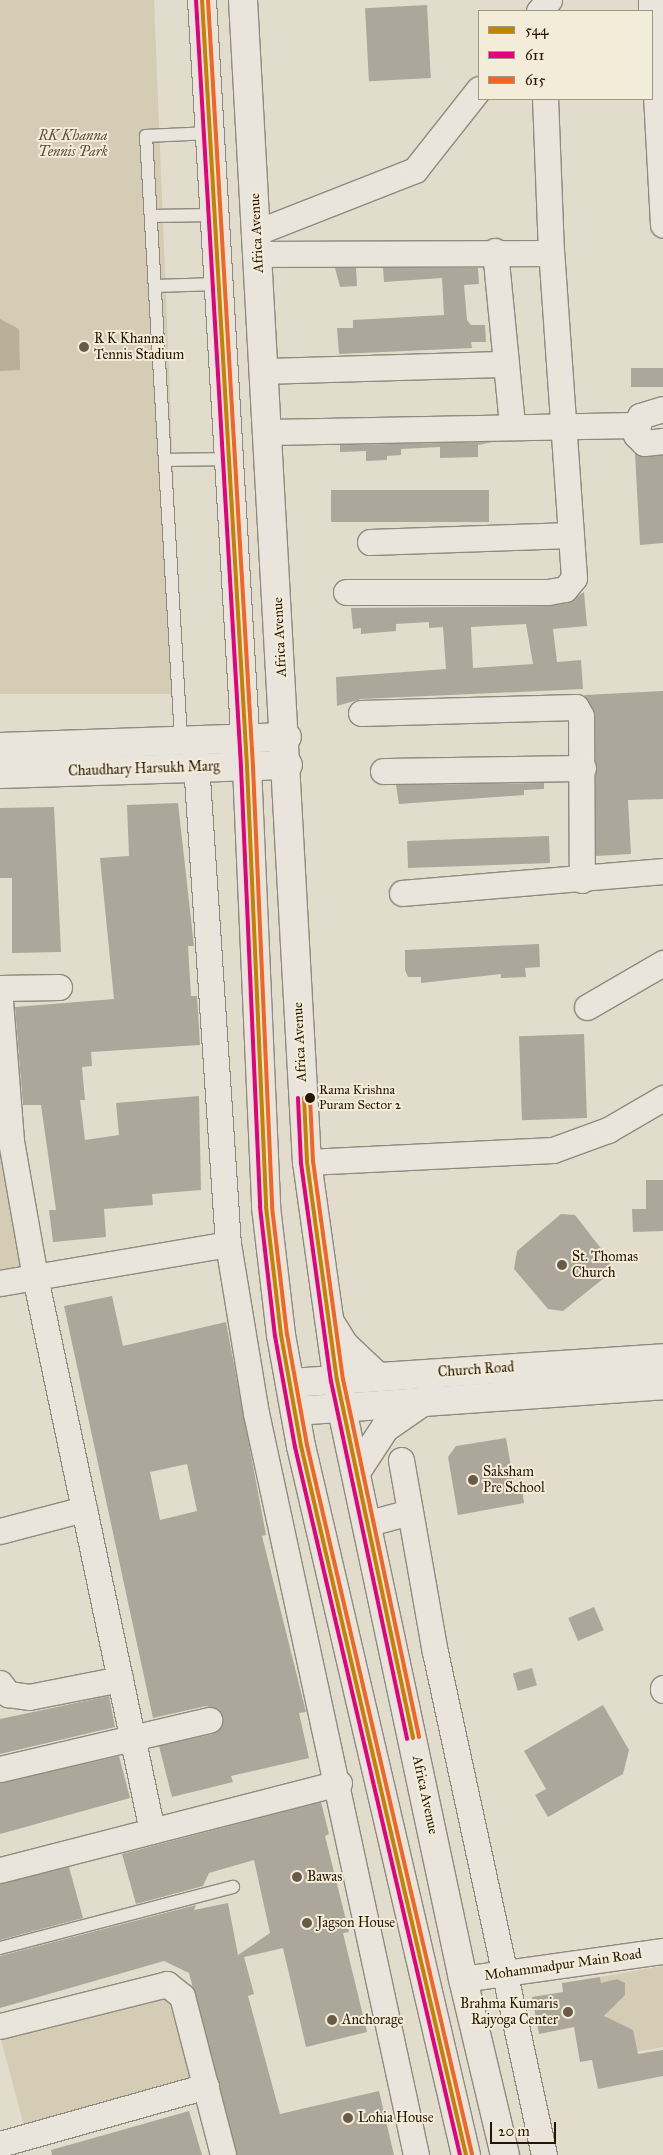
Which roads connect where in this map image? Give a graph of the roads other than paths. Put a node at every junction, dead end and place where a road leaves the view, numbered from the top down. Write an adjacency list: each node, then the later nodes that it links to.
1 (202, 0): 8 (main road)
2 (243, 0): 12 (main road, Africa Avenue)
3 (549, 0): 4 (street)
4 (538, 10)
5 (653, 43): 11 (street)
6 (478, 90): 12 (street)
7 (545, 100): 14 (street)
8 (210, 133): 9 (main road); 10 (lane)
9 (214, 215): 10 (lane); 15 (main road)
10 (151, 216): 16 (lane)
11 (663, 225)
12 (258, 243): 13 (street); 18 (main road, Africa Avenue)
13 (495, 251): 14 (street); 17 (street)
14 (551, 252): 21 (street)
15 (218, 284): 16 (lane); 25 (main road)
16 (154, 286): 26 (lane)
17 (505, 364): 18 (street); 20 (street)
18 (264, 371): 23 (main road, Africa Avenue)
19 (663, 409): 22 (street)
20 (512, 424): 21 (street); 23 (street)
21 (562, 424): 22 (street); 27 (street)
22 (636, 425): 24 (street)
23 (269, 432): 29 (main road, Africa Avenue)
24 (663, 441)
25 (228, 459): 26 (lane); 32 (main road)
26 (165, 460): 34 (lane)
27 (571, 535): 28 (street); 30 (street)
28 (370, 542)
29 (277, 577): 33 (main road, Africa Avenue); 43 (main road)
30 (346, 592)
31 (361, 713): 39 (street)
32 (246, 737): 33 (main road, Chaudhary Harsukh Marg); 34 (main road, Chaudhary Harsukh Marg); 38 (main road)
33 (287, 737): 36 (main road, Africa Avenue)
34 (188, 739): 35 (main road, Chaudhary Harsukh Marg); 37 (street)
35 (0, 747)
36 (288, 765): 38 (main road, Chaudhary Harsukh Marg); 43 (main road, Africa Avenue)
37 (196, 767): 38 (main road, Chaudhary Harsukh Marg); 41 (main road, Chaudhary Harsukh Marg); 54 (street)
38 (247, 767): 60 (main road)
39 (583, 768): 40 (street); 44 (street)
40 (383, 771)
41 (0, 774)
42 (663, 872): 44 (street)
43 (292, 878): 53 (main road, Africa Avenue)
44 (582, 880): 45 (street)
45 (402, 892)
46 (663, 963): 50 (street)
47 (59, 987): 48 (street)
48 (0, 988)
49 (0, 1001): 52 (street)
50 (587, 1006)
51 (663, 1098): 53 (street)
52 (6, 1142): 55 (street)
53 (307, 1162): 57 (main road, Africa Avenue)
54 (228, 1244): 55 (street); 76 (street)
55 (35, 1278): 56 (street); 67 (street)
56 (0, 1283)
57 (329, 1321): 59 (main road); 62 (main road, Africa Avenue)
58 (663, 1358): 59 (main road, Church Road)
59 (378, 1377): 62 (main road, Church Road)
60 (290, 1383): 62 (main road, Church Road); 64 (main road)
61 (663, 1385): 63 (main road, Church Road)
62 (339, 1393): 63 (main road, Church Road); 64 (main road, Church Road); 66 (main road, Africa Avenue)
63 (427, 1399): 66 (main road)
64 (295, 1411): 89 (main road)
65 (401, 1460): 68 (street)
66 (358, 1468): 69 (main road, Africa Avenue)
67 (84, 1509): 70 (street); 71 (street)
68 (410, 1512): 69 (street); 82 (street)
69 (369, 1523): 83 (main road, Africa Avenue)
70 (0, 1531)
71 (120, 1679): 72 (street); 74 (street)
72 (0, 1683)
73 (209, 1720): 74 (street)
74 (133, 1741): 75 (street); 77 (street)
75 (0, 1769)
76 (339, 1783): 77 (street); 88 (street)
77 (152, 1831): 78 (street)
78 (0, 1870)
79 (233, 1887): 80 (lane)
80 (0, 1948)
81 (663, 1951): 82 (street, Mohammadpur Main Road)
82 (504, 1973): 83 (street, Mohammadpur Main Road); 91 (street)
83 (463, 1980): 90 (main road, Africa Avenue)
84 (0, 2026): 85 (street)
85 (206, 2086): 86 (street); 87 (street)
86 (0, 2144)
87 (223, 2155)
88 (416, 2155)
89 (466, 2155)
90 (505, 2155)
91 (544, 2155)

